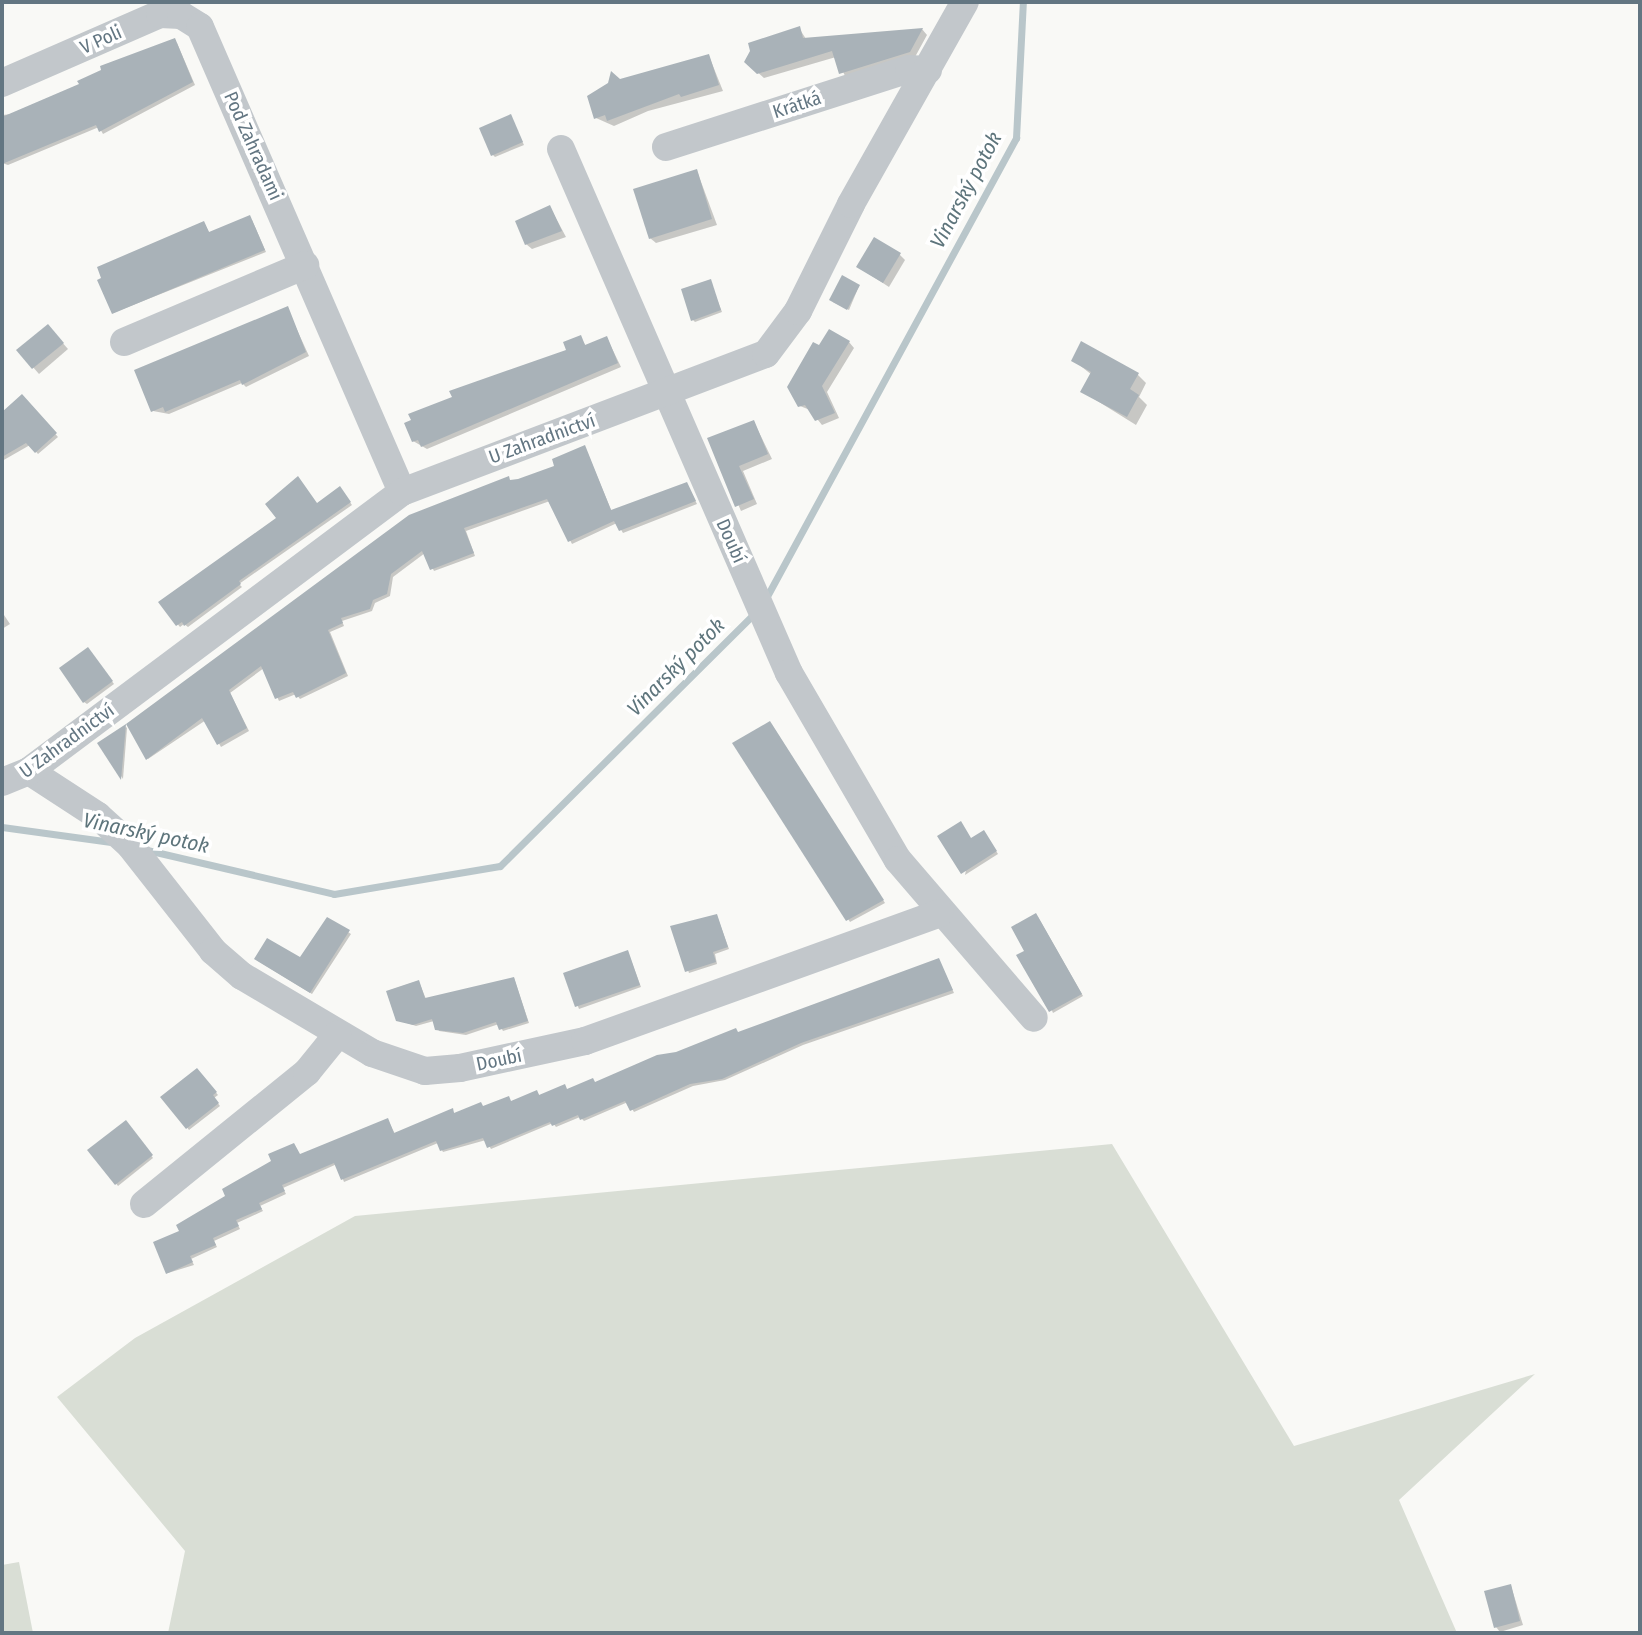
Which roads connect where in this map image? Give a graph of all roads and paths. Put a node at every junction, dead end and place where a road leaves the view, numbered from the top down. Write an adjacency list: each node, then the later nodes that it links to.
1 (965, 2): 3 (street, U Zahradnictví)
2 (200, 27): 4 (street, V Poli); 7 (street, Pod Zahradami)
3 (928, 71): 5 (street, Krátká); 9 (street, U Zahradnictví)
4 (2, 83)
5 (666, 147)
6 (561, 149): 9 (street, Doubí)
7 (305, 265): 8 (street); 10 (street, Pod Zahradami)
8 (124, 342)
9 (665, 393): 10 (street, U Zahradnictví); 13 (street, Doubí)
10 (402, 492): 11 (street, U Zahradnictví)
11 (29, 771): 12 (street, U Zahradnictví); 15 (street, Doubí)
12 (2, 782)
13 (940, 913): 14 (street, Doubí); 15 (street, Doubí)
14 (1034, 1018)
15 (337, 1035): 16 (street)
16 (144, 1204)

